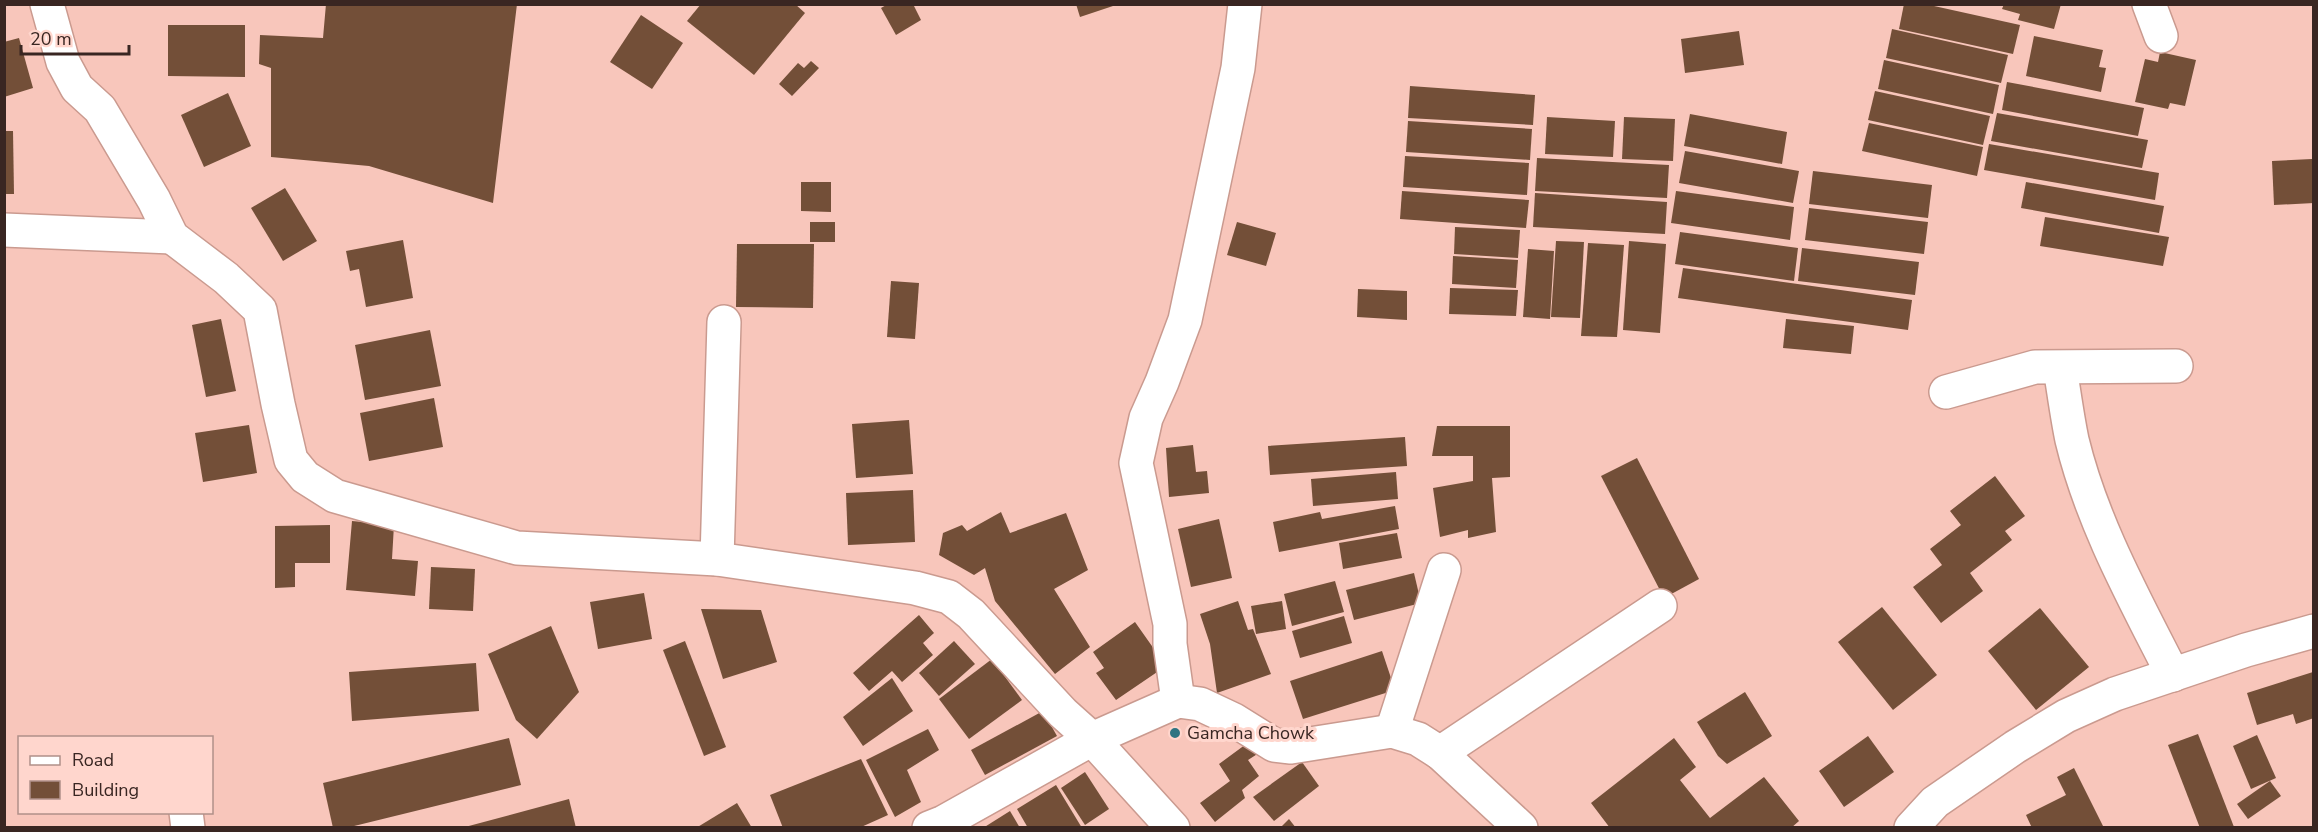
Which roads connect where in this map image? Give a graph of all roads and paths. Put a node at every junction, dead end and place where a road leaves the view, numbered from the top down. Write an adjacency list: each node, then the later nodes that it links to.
1 (47, 4): 6 (street)
2 (1245, 4): 16 (street)
3 (2149, 4): 4 (street)
4 (2161, 36)
5 (4, 230): 6 (street)
6 (172, 237): 11 (street)
7 (724, 322): 11 (street)
8 (2176, 366): 9 (street)
9 (2060, 368): 10 (street); 15 (street)
10 (1946, 392)
11 (717, 559): 18 (street)
12 (1444, 570): 17 (street)
13 (1660, 606): 19 (street)
14 (2313, 631): 15 (street)
15 (2173, 675): 23 (street)
16 (1178, 700): 17 (street); 18 (street)
17 (1392, 731): 19 (street)
18 (1092, 739): 20 (street); 21 (street)
19 (1440, 753): 22 (street)
20 (929, 828)
21 (1173, 828)
22 (1521, 828)
23 (1911, 828)

